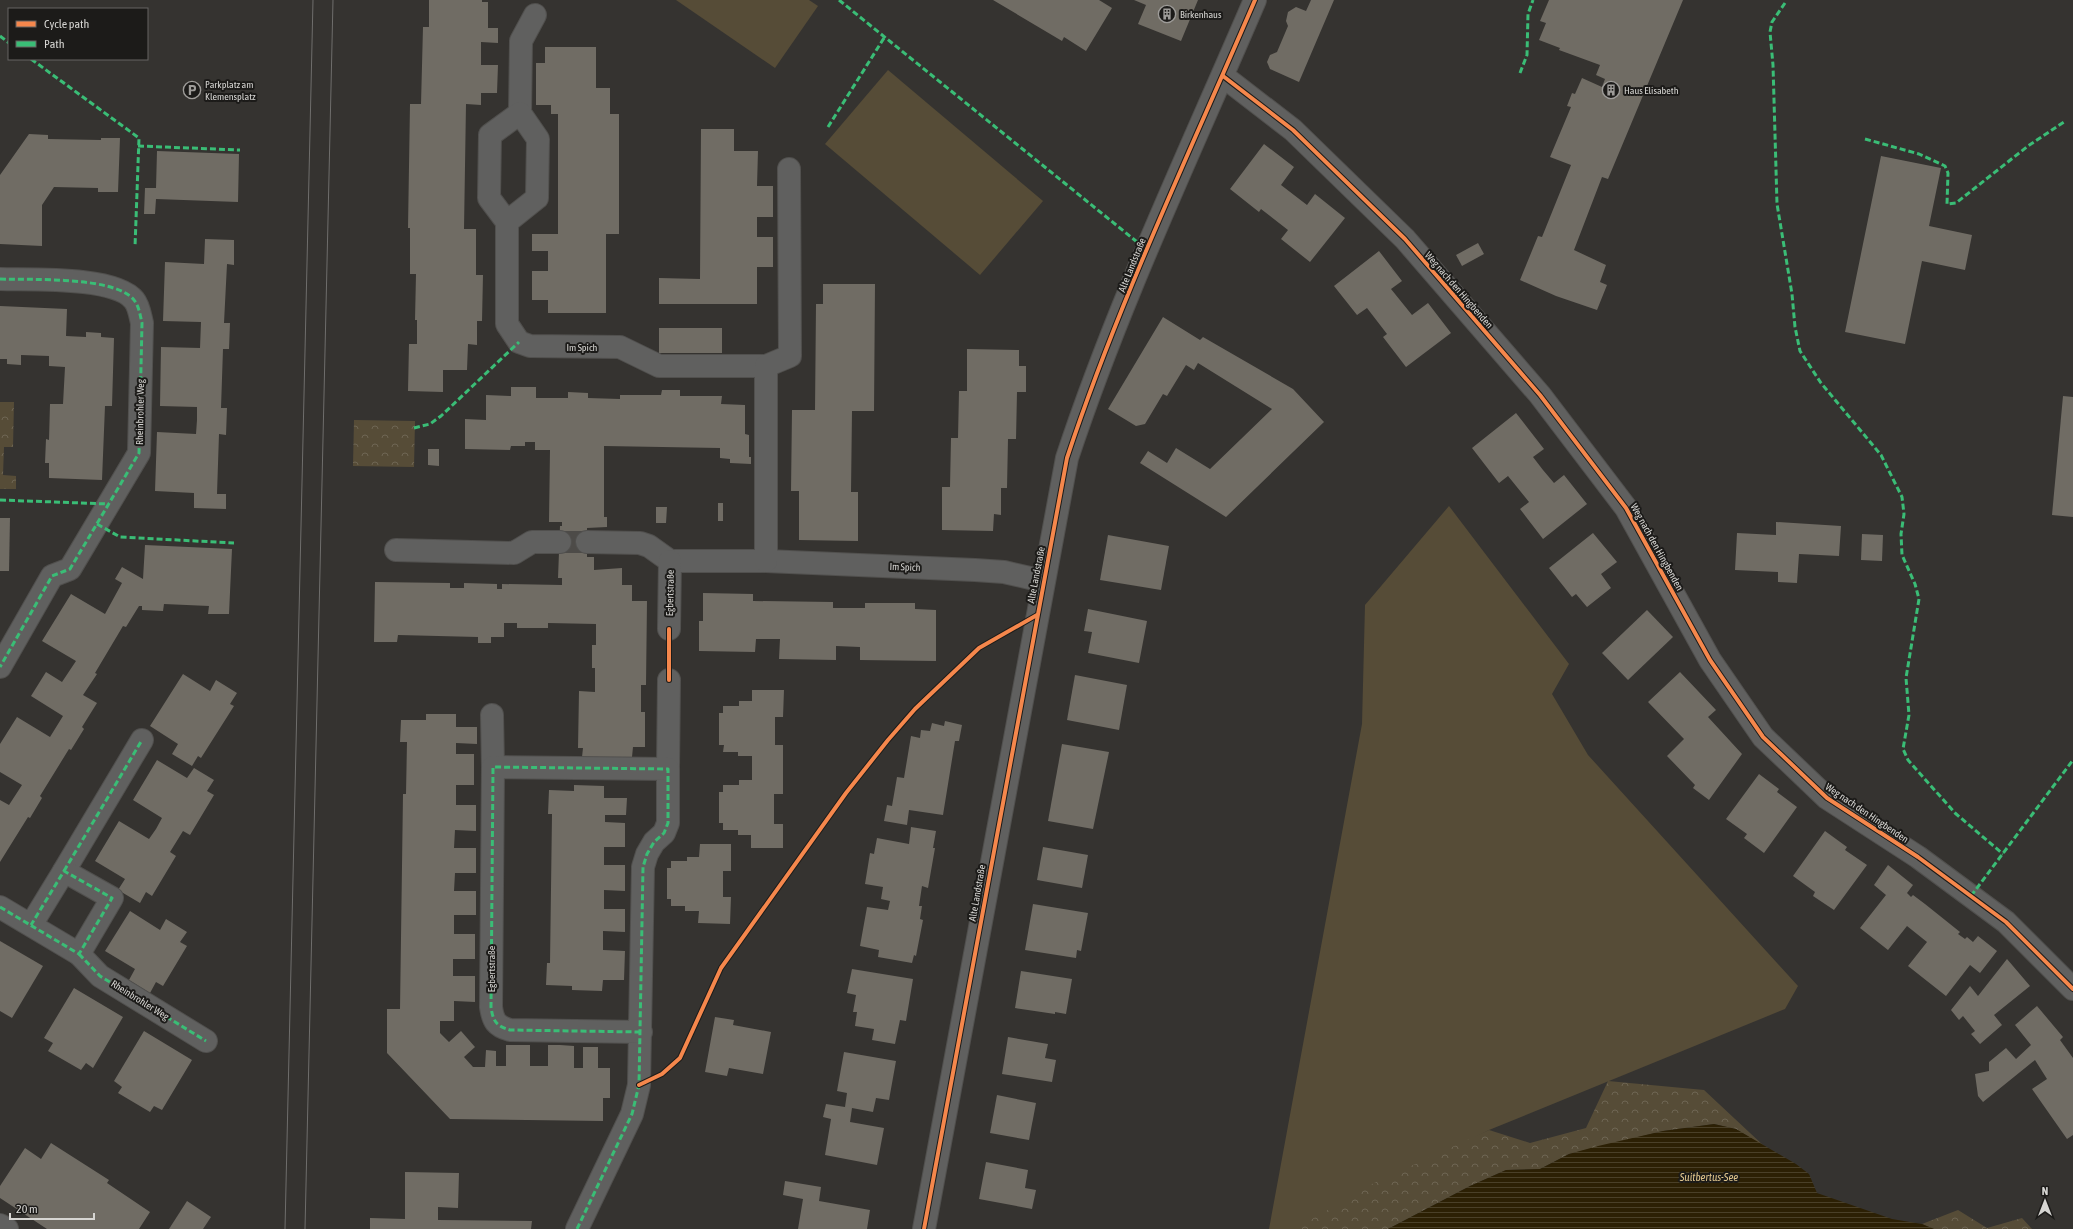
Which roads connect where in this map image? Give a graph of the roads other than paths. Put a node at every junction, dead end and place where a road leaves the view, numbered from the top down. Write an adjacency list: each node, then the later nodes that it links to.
1 (1256, 0): 3 (street, Alte Landstraße)
2 (535, 15): 4 (street)
3 (1223, 76): 14 (street, Alte Landstraße); 26 (street, Weg nach den Hingbenden)
4 (520, 114): 6 (street); 6 (street)
5 (789, 169): 8 (street, Im Spich)
6 (507, 222): 8 (street, Im Spich)
7 (0, 279): 16 (street, Rheinbrohler Weg)
8 (766, 366): 13 (street)
9 (560, 542): 11 (street)
10 (587, 542): 12 (street)
11 (396, 550)
12 (670, 562): 13 (street, Im Spich); 15 (street, Egbertstraße)
13 (766, 562): 14 (street, Im Spich)
14 (1043, 580): 32 (street, Alte Landstraße)
15 (669, 629)
16 (0, 667)
17 (669, 680): 21 (street)
18 (492, 715): 20 (street, Egbertstraße)
19 (142, 740): 22 (street)
20 (493, 767): 21 (street); 27 (street, Egbertstraße)
21 (668, 769): 27 (street)
22 (64, 870): 24 (street); 25 (street)
23 (0, 907): 24 (street, Rheinbrohler Weg)
24 (31, 925): 25 (street, Rheinbrohler Weg)
25 (79, 954): 28 (street, Rheinbrohler Weg)
26 (2073, 989)
27 (641, 1032): 31 (street)
28 (206, 1041)
29 (0, 1225): 30 (street)
30 (6, 1229)
31 (576, 1229)
32 (924, 1229)

